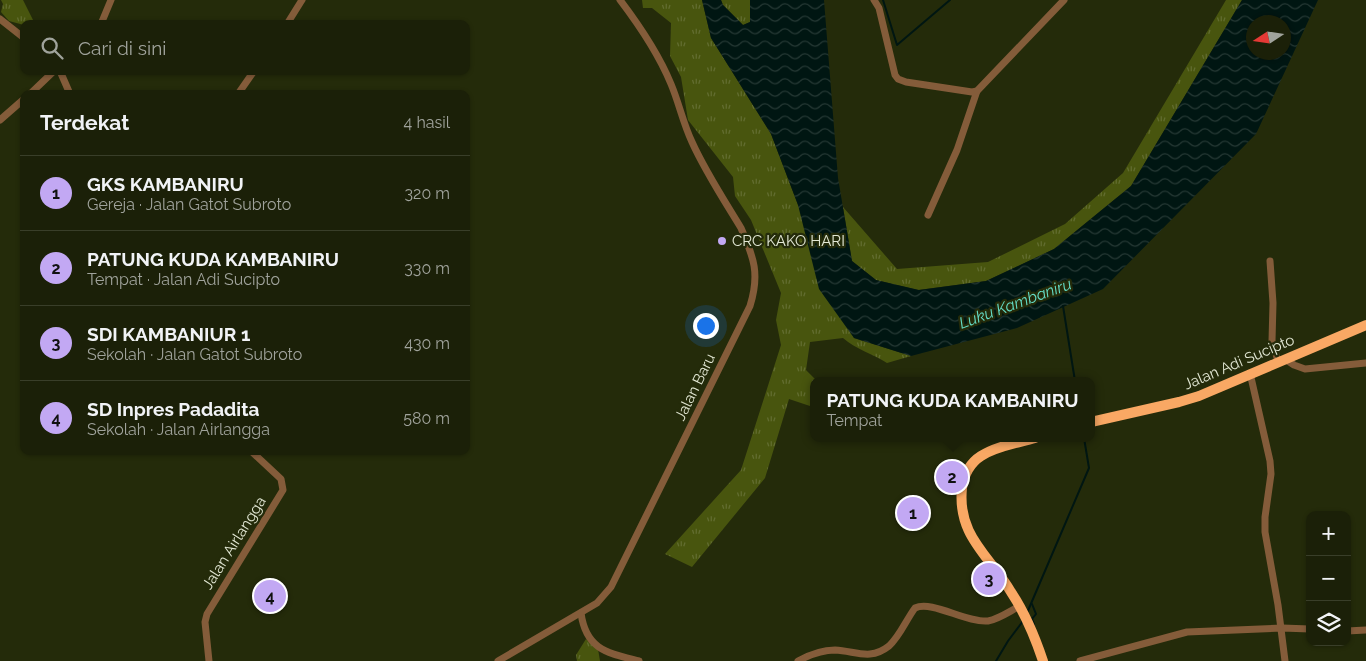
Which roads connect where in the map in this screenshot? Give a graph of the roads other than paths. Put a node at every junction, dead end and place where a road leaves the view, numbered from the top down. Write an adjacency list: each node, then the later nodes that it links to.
1 (111, 0): 7 (street)
2 (302, 0): 8 (street)
3 (620, 0): 29 (street, Jalan Baru)
4 (874, 0): 16 (street)
5 (1064, 0): 16 (street)
6 (0, 19): 9 (street)
7 (102, 20)
8 (290, 20)
9 (20, 35)
10 (55, 75): 13 (street)
11 (60, 75): 14 (street)
12 (251, 75): 15 (street)
13 (35, 90)
14 (68, 90)
15 (241, 90)
16 (977, 91): 19 (street)
17 (20, 102): 18 (street)
18 (0, 120)
19 (928, 215)
20 (1270, 261): 22 (street)
21 (1366, 325): 22 (highway, Jalan Adi Sucipto)
22 (1281, 360): 23 (street); 24 (highway, Jalan Adi Sucipto)
23 (1366, 364)
24 (1250, 373): 25 (highway, Jalan Adi Sucipto); 30 (street)
25 (1095, 421)
26 (1022, 442): 28 (highway)
27 (256, 455): 34 (street, Jalan Airlangga)
28 (1021, 608): 37 (street); 38 (highway)
29 (581, 614): 35 (street, Jalan Baru); 36 (street)
30 (1282, 628): 31 (street); 39 (street); 40 (street)
31 (1306, 629)
32 (1366, 630): 33 (street)
33 (1351, 631)
34 (209, 661)
35 (498, 661)
36 (639, 661)
37 (798, 661)
38 (1043, 661)
39 (1080, 661)
40 (1285, 661)

